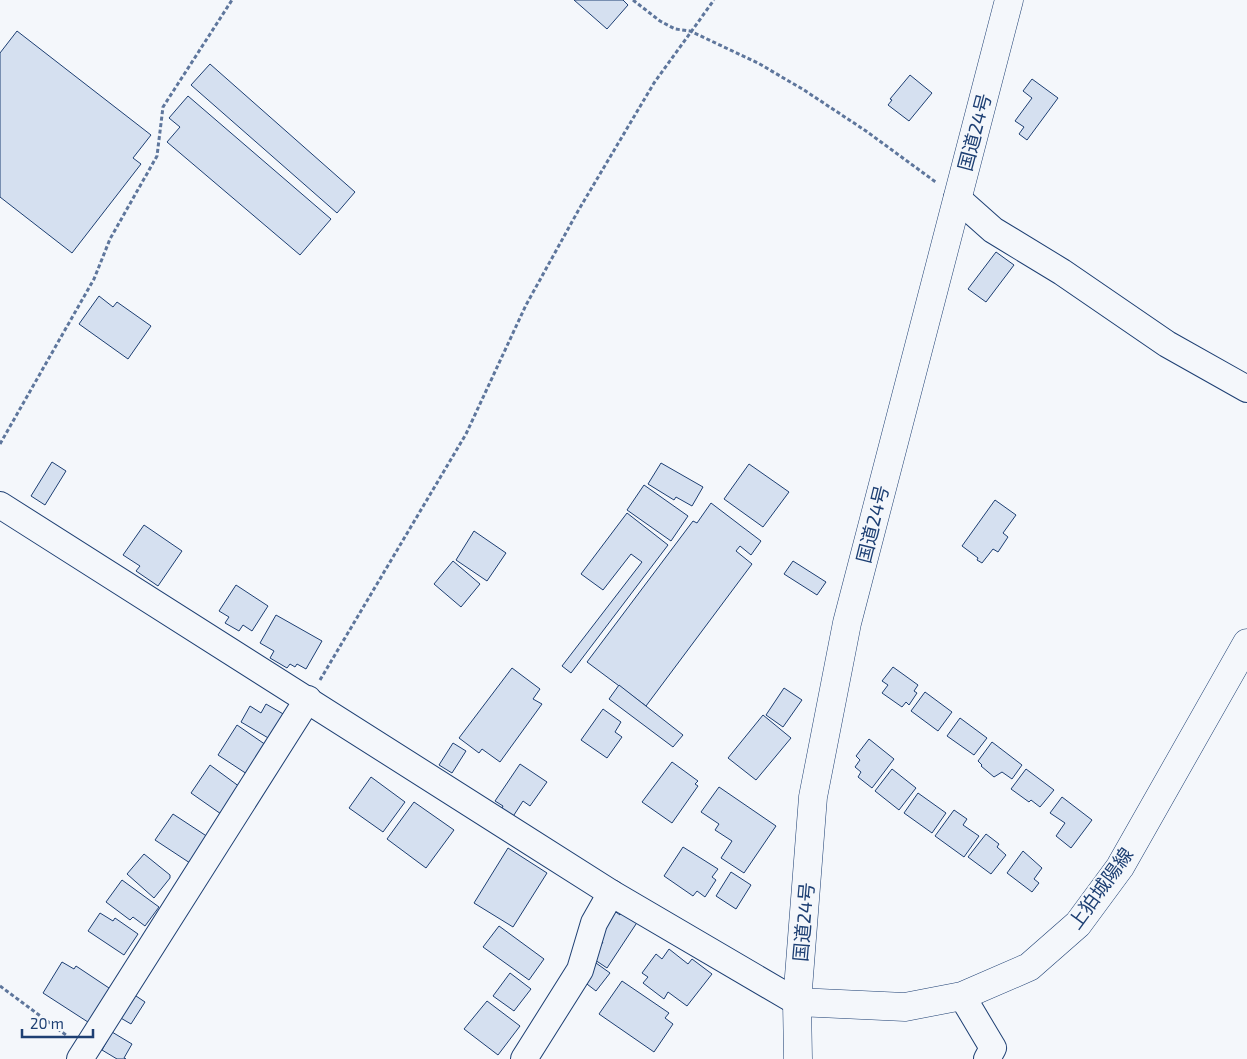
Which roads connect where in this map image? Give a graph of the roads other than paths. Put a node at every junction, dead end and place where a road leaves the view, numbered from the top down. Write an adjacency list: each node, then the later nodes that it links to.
1 (1008, 0): 2 (main road, 国道24号)
2 (957, 198): 3 (street); 9 (main road, 国道24号)
3 (1247, 389)
4 (0, 505): 6 (street)
5 (1247, 643): 8 (main road, 上狛城陽線)
6 (308, 699): 7 (street); 10 (street)
7 (611, 893): 9 (street); 11 (street)
8 (962, 996): 9 (main road, 上狛城陽線); 13 (street)
9 (797, 1002): 12 (main road, 国道24号)
10 (83, 1054)
11 (524, 1059)
12 (798, 1059)
13 (986, 1059)

